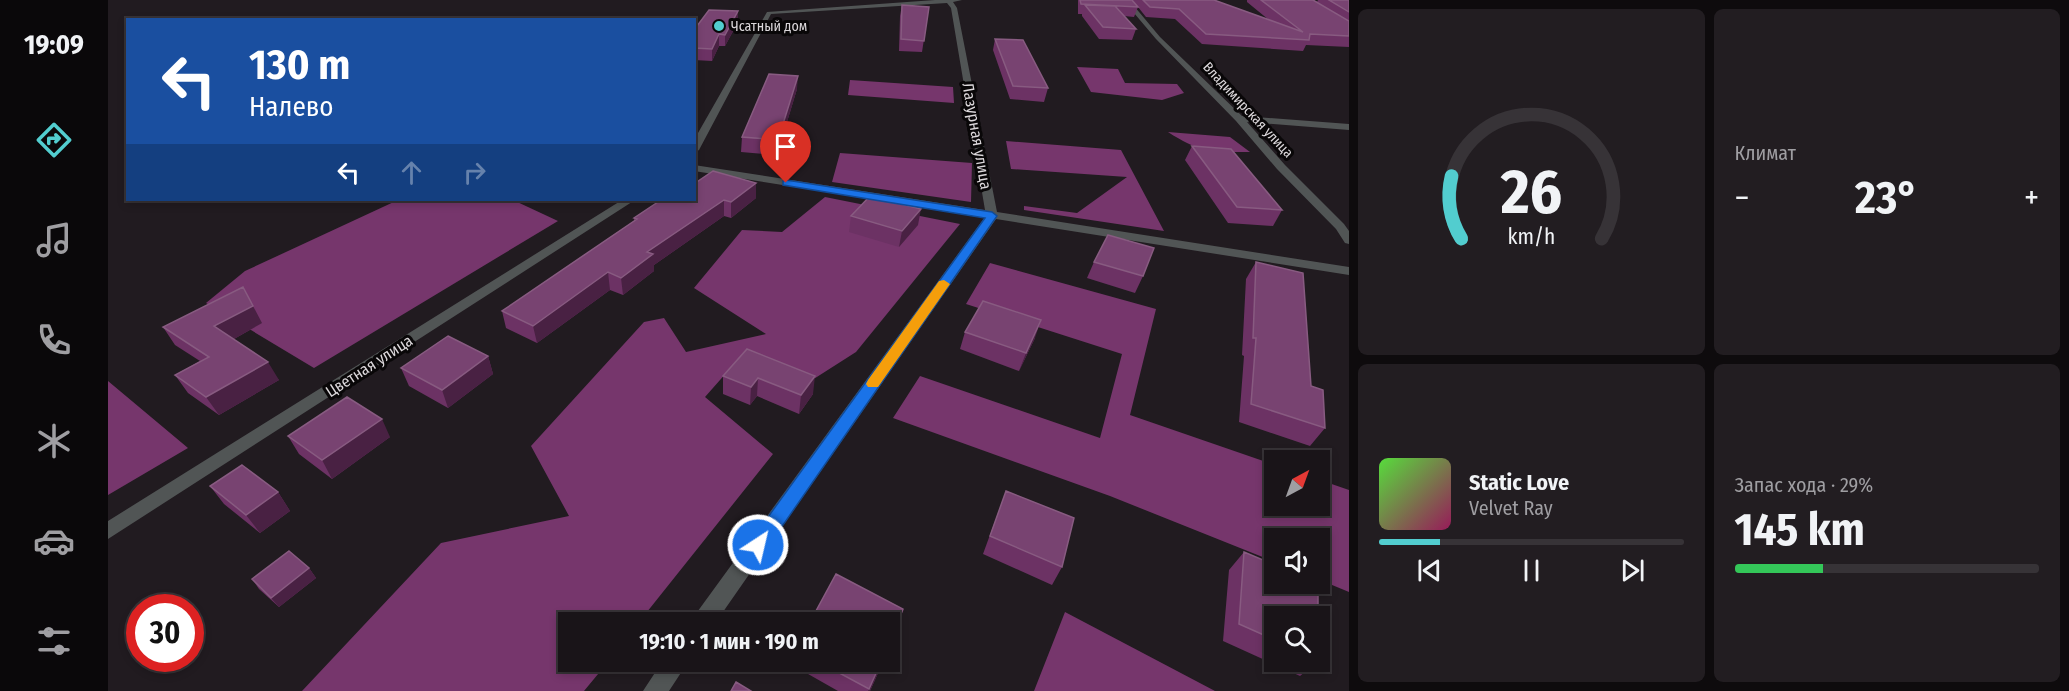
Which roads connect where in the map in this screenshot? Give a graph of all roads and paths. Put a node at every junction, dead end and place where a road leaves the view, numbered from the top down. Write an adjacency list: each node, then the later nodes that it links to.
1 (1125, 0): 3 (street, Владимирская улица)
2 (954, 1): 5 (street); 8 (street, Лазурная улица)
3 (1239, 119): 4 (street); 9 (street, Владимирская улица)
4 (1349, 127)
5 (696, 146)
6 (696, 168): 8 (street)
7 (626, 201): 11 (street, Цветная улица)
8 (992, 216): 10 (street); 12 (street)
9 (1349, 240)
10 (1349, 271)
11 (108, 531)
12 (710, 612)
13 (669, 672): 14 (street)
14 (655, 691)

